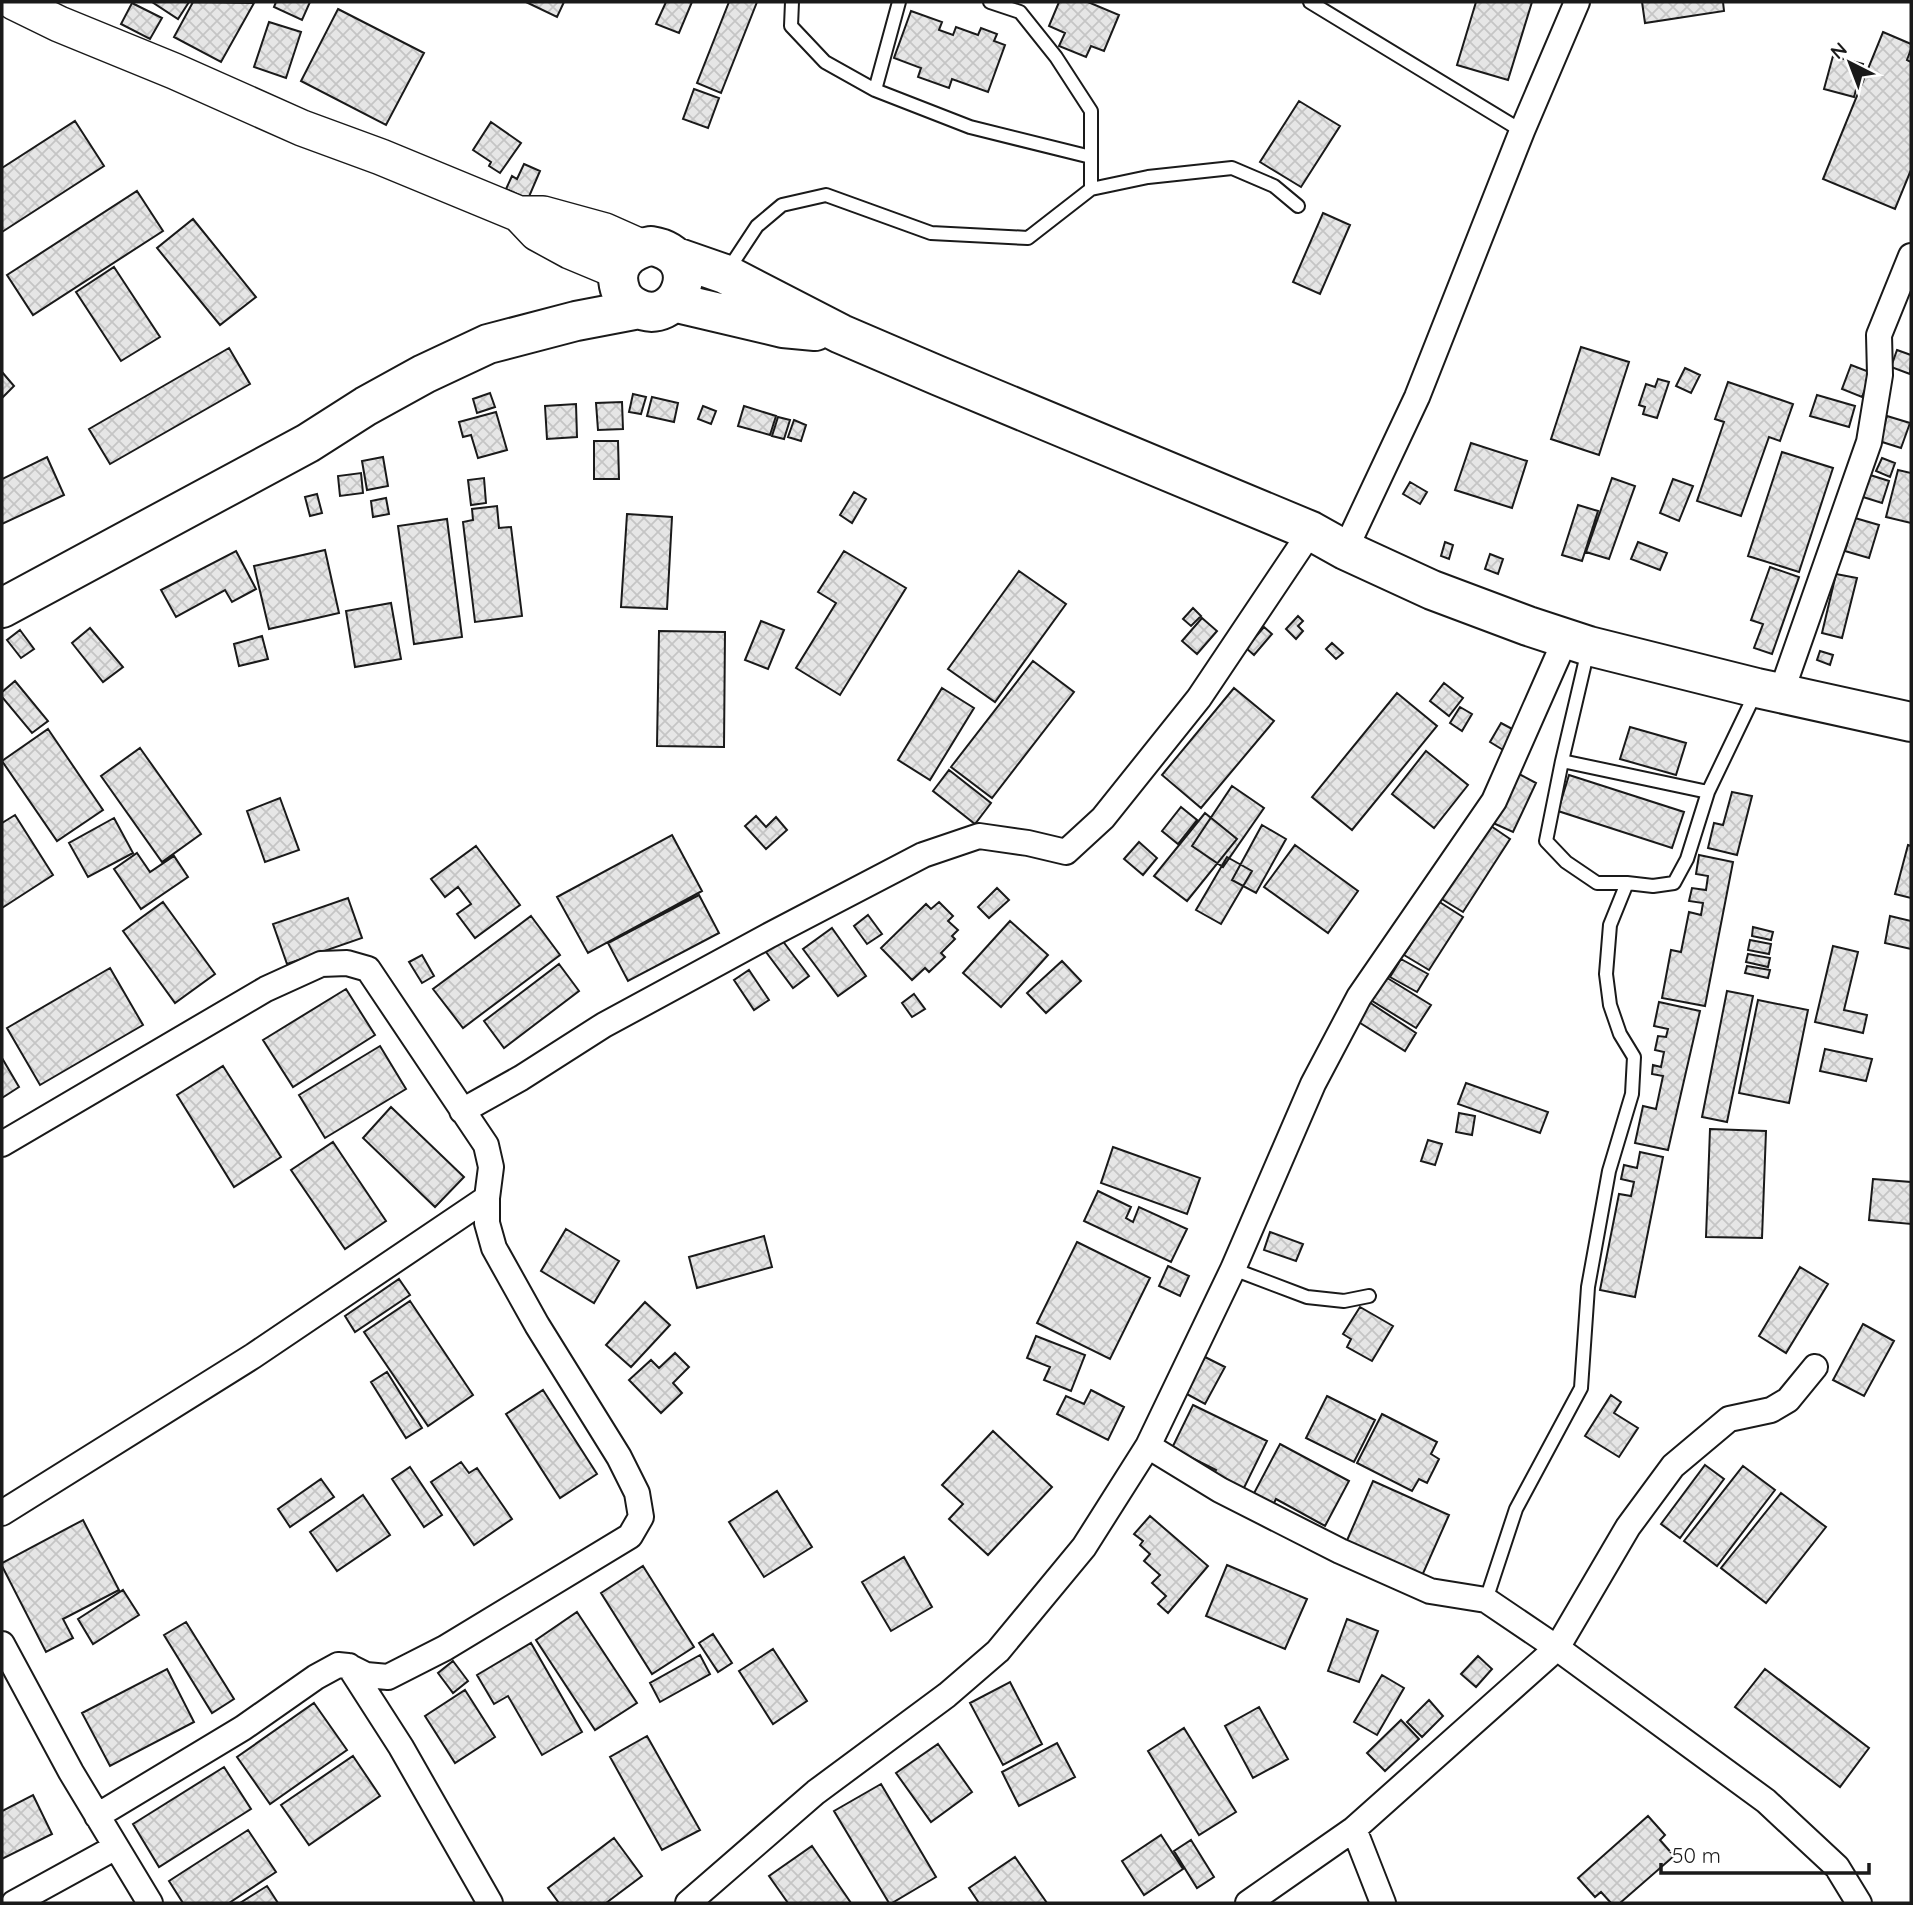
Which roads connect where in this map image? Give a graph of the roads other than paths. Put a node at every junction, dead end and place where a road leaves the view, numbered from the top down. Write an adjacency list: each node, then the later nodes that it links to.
1 (14, 2): 14 (street)
2 (792, 2): 7 (lane)
3 (899, 2): 7 (lane)
4 (990, 2): 9 (lane)
5 (1310, 2): 8 (lane)
6 (1577, 2): 8 (street)
7 (875, 90): 9 (lane)
8 (1522, 131): 17 (street)
9 (1091, 157): 10 (lane)
10 (1091, 189): 11 (lane); 13 (lane)
11 (1298, 206)
12 (1911, 256): 20 (street)
13 (725, 274): 14 (main road); 15 (main road)
14 (644, 278): 15 (main road); 18 (main road)
15 (841, 334): 16 (main road)
16 (1311, 531): 17 (main road); 25 (street)
17 (1345, 550): 19 (main road)
18 (2, 608)
19 (1578, 642): 20 (main road); 22 (lane); 28 (street)
20 (1769, 691): 21 (main road); 23 (lane)
21 (1911, 722)
22 (1562, 761): 23 (lane); 24 (lane)
23 (1707, 792): 24 (lane)
24 (1627, 883): 33 (lane)
25 (463, 1111): 26 (street); 27 (street)
26 (2, 1144)
27 (487, 1198): 32 (street); 36 (street)
28 (1233, 1269): 29 (lane); 31 (street)
29 (1368, 1296)
30 (1815, 1367): 35 (street)
31 (1148, 1446): 33 (street); 43 (street)
32 (2, 1513)
33 (1486, 1600): 35 (street)
34 (2, 1644): 37 (street)
35 (1556, 1648): 38 (street); 46 (street)
36 (348, 1666): 37 (street); 42 (street)
37 (97, 1816): 39 (street)
38 (1354, 1829): 44 (street); 45 (street)
39 (116, 1847): 40 (street); 41 (street)
40 (14, 1903)
41 (150, 1903)
42 (490, 1903)
43 (688, 1903)
44 (1248, 1903)
45 (1383, 1903)
46 (1859, 1903)

